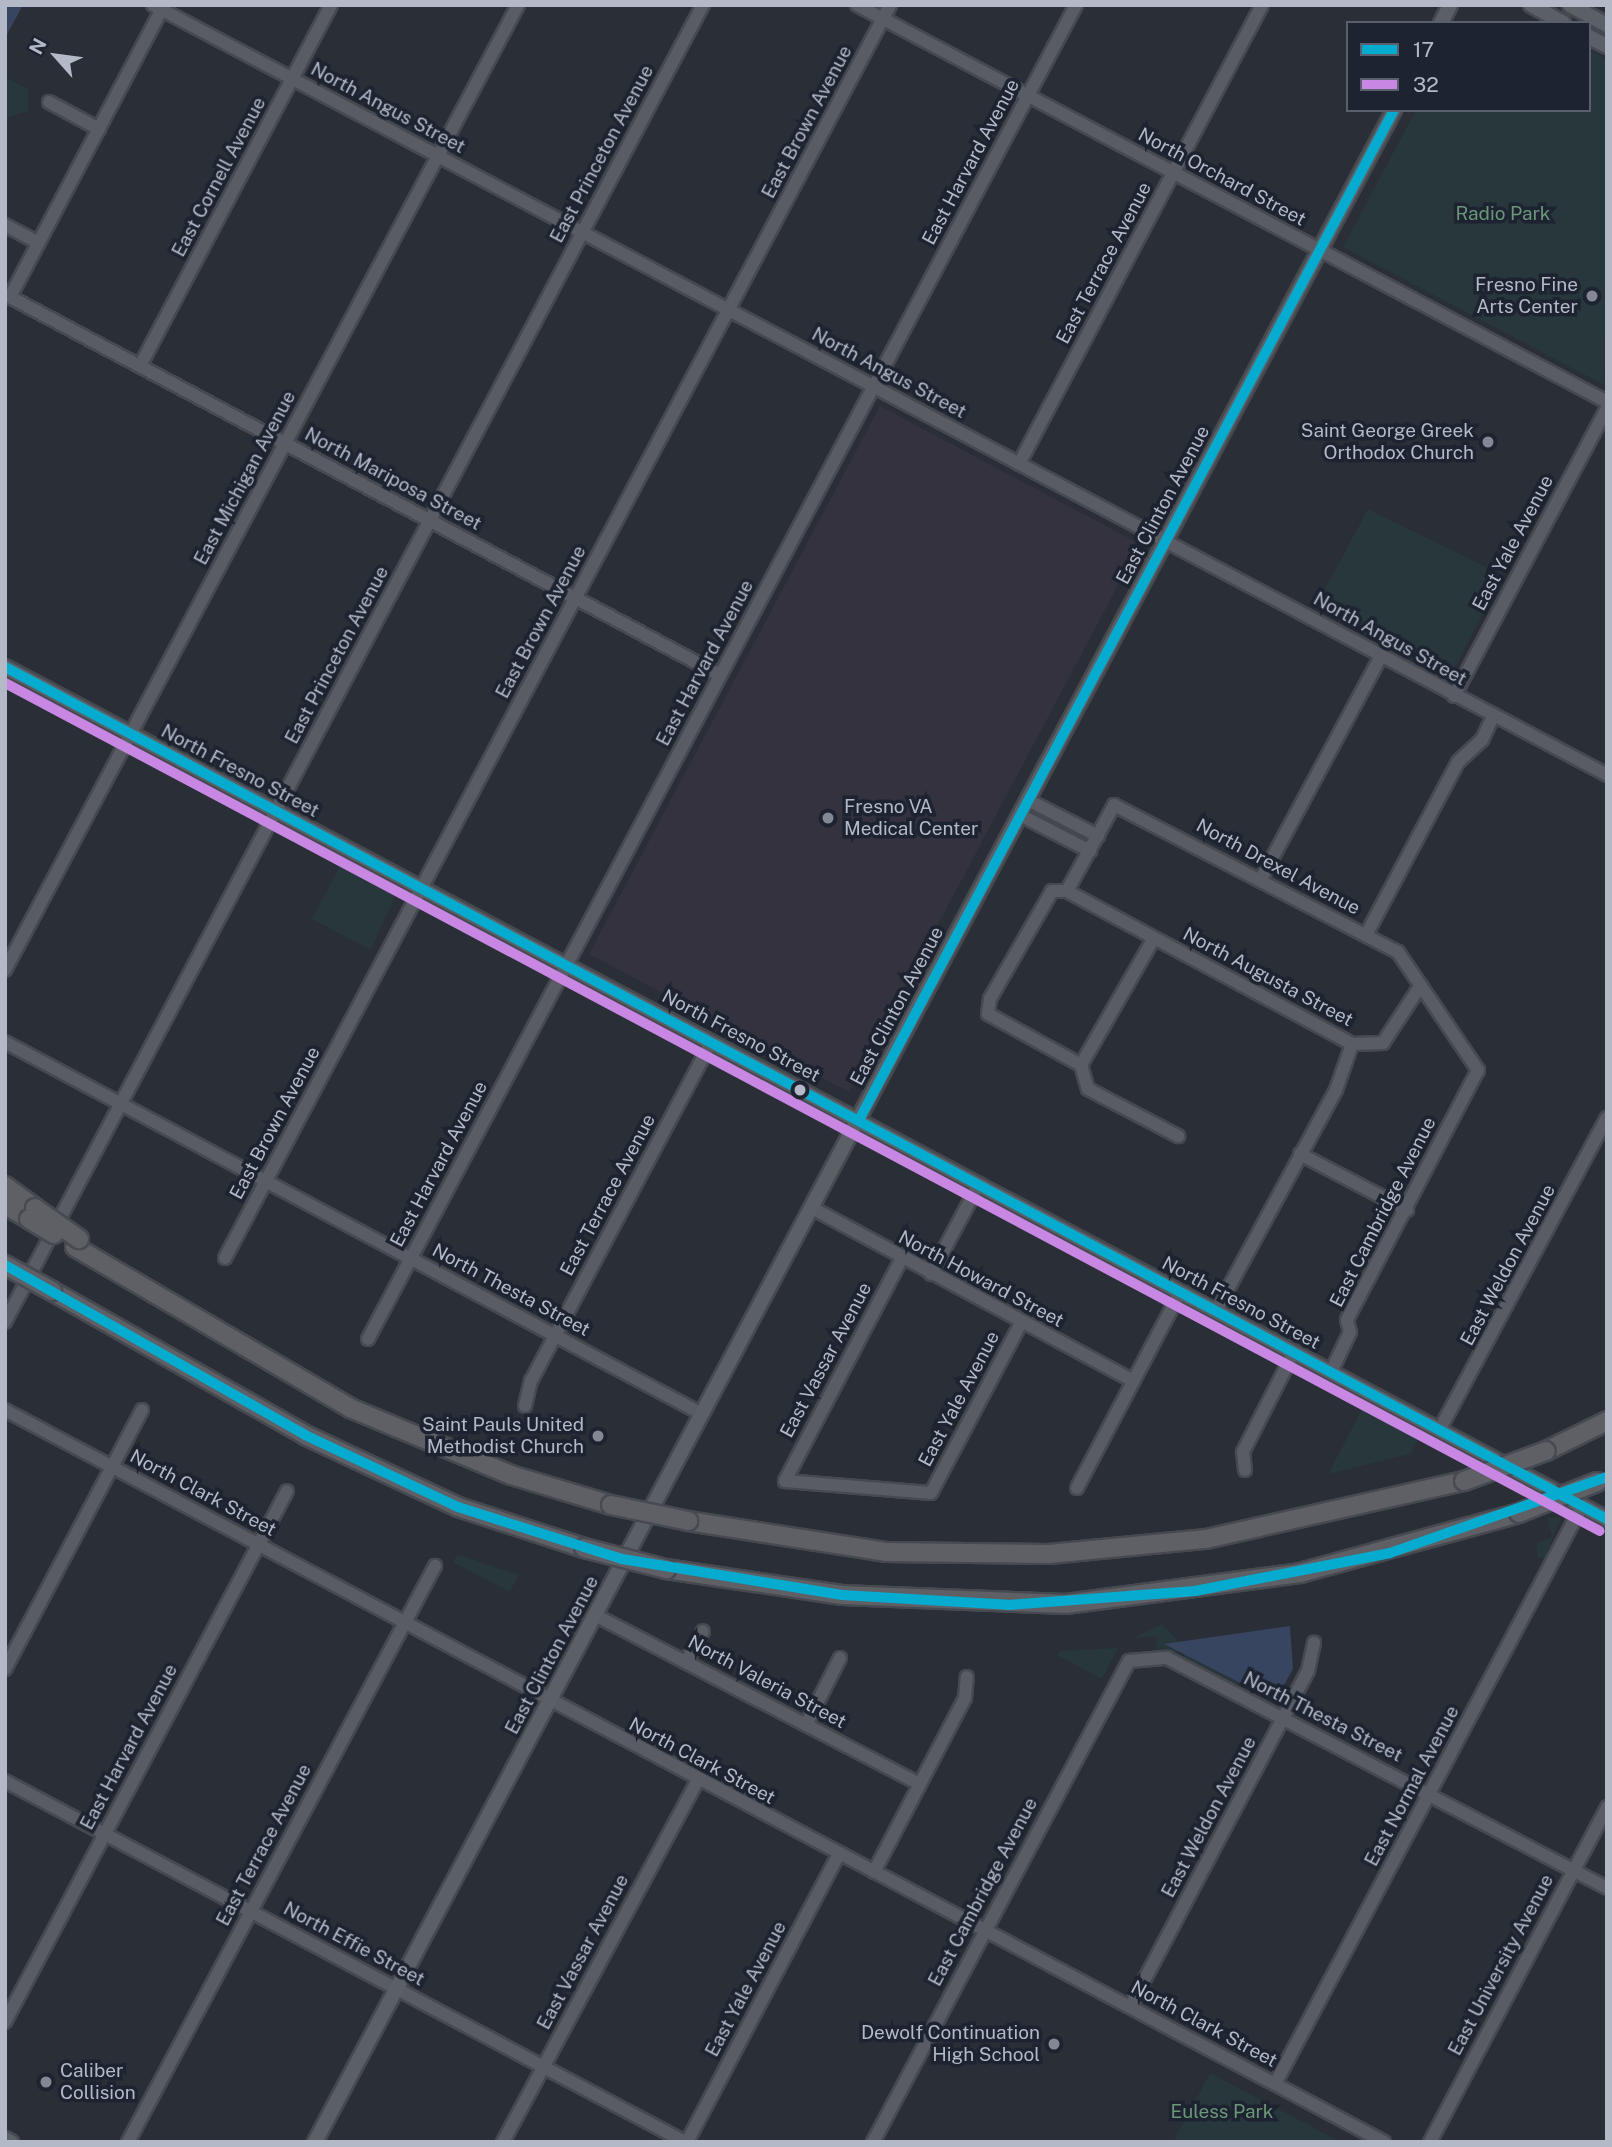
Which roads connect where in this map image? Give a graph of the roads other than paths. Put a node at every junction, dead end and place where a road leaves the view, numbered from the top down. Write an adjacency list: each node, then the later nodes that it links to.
1 (331, 5): 18 (street, East Cornell Avenue)
2 (518, 5): 23 (street, East Michigan Avenue)
3 (703, 5): 26 (street, East Princeton Avenue)
4 (857, 5): 12 (street, North Orchard Street)
5 (890, 5): 12 (street, East Brown Avenue)
6 (1076, 5): 19 (street, East Harvard Avenue)
7 (1262, 5): 24 (street, East Terrace Avenue)
8 (1450, 5): 13 (main road)
9 (1531, 5): 14 (main road)
10 (1570, 5): 15 (main road)
11 (160, 7): 18 (street, North Angus Street); 22 (street)
12 (883, 19): 19 (street, North Orchard Street); 29 (street, East Brown Avenue)
13 (1442, 21)
14 (1559, 21)
15 (1607, 25)
16 (1591, 38): 17 (main road)
17 (1607, 47)
18 (292, 79): 23 (street, North Angus Street); 30 (street, East Cornell Avenue)
19 (1028, 95): 24 (street, North Orchard Street); 31 (street, East Harvard Avenue)
20 (49, 102): 22 (street)
21 (1394, 112): 28 (main road, East Clinton Avenue)
22 (99, 129): 27 (street)
23 (438, 156): 26 (street, North Angus Street); 34 (street, East Michigan Avenue)
24 (1172, 174): 28 (street, North Orchard Street); 35 (street, East Terrace Avenue)
25 (5, 225): 27 (street)
26 (582, 233): 29 (street, North Angus Street); 36 (street, East Princeton Avenue)
27 (39, 243): 30 (street, North Mariposa Street)
28 (1320, 251): 32 (street, North Orchard Street); 37 (main road, East Clinton Avenue)
29 (729, 310): 31 (street, North Angus Street); 38 (street, East Brown Avenue)
30 (140, 366): 34 (street, North Mariposa Street)
31 (873, 387): 35 (street, North Angus Street); 41 (street, East Harvard Avenue)
32 (1607, 402)
33 (1607, 408): 42 (street, East Yale Avenue)
34 (285, 444): 36 (street, North Mariposa Street); 44 (street, East Michigan Avenue)
35 (1019, 464): 37 (street, North Angus Street)
36 (431, 519): 38 (street, North Mariposa Street); 47 (street, East Princeton Avenue)
37 (1165, 542): 39 (street, North Angus Street); 46 (main road, East Clinton Avenue)
38 (576, 597): 41 (street, North Mariposa Street); 52 (street, East Brown Avenue)
39 (1381, 656): 42 (street, North Angus Street); 51 (street)
40 (5, 667): 44 (main road, North Fresno Street)
41 (720, 675): 56 (street, East Harvard Avenue)
42 (1454, 696): 43 (street, North Angus Street)
43 (1493, 716): 45 (street, North Angus Street); 54 (street)
44 (130, 734): 47 (main road, North Fresno Street); 57 (street, East Michigan Avenue)
45 (1607, 775)
46 (1028, 800): 48 (main road, East Clinton Avenue); 49 (street)
47 (276, 812): 52 (main road, North Fresno Street); 64 (street, East Princeton Avenue)
48 (1020, 815): 50 (street); 66 (main road, East Clinton Avenue)
49 (1098, 836): 50 (street); 51 (street, North Drexel Avenue)
50 (1090, 850): 53 (street)
51 (1261, 879): 54 (street, North Drexel Avenue)
52 (422, 887): 56 (main road, North Fresno Street); 70 (street, East Brown Avenue)
53 (1067, 891): 55 (street, North Augusta Street); 62 (street)
54 (1366, 935): 58 (street, North Drexel Avenue)
55 (1154, 938): 61 (street, North Augusta Street); 62 (street)
56 (566, 966): 60 (main road, North Fresno Street); 79 (street, East Harvard Avenue)
57 (5, 970)
58 (1421, 985): 61 (street); 63 (street, North Drexel Avenue)
59 (5, 1042): 64 (street, North Thesta Street)
60 (711, 1042): 66 (main road, North Fresno Street); 86 (street, East Terrace Avenue)
61 (1352, 1044): 69 (street, North Augusta Street)
62 (1082, 1065): 67 (street)
63 (1478, 1070): 75 (street, East Cambridge Avenue)
64 (121, 1104): 70 (street, North Thesta Street); 84 (street, East Princeton Avenue)
65 (1607, 1118): 68 (street, East Weldon Avenue)
66 (859, 1120): 71 (main road, North Fresno Street); 74 (main road, East Clinton Avenue)
67 (1178, 1136)
68 (1601, 1144): 96 (street, East Weldon Avenue)
69 (1300, 1154): 75 (street); 83 (street, North Augusta Street)
70 (265, 1181): 77 (street, East Brown Avenue); 79 (street, North Thesta Street)
71 (979, 1184): 81 (street); 82 (main road, North Fresno Street)
72 (5, 1186): 76 (highway)
73 (5, 1205): 76 (highway)
74 (812, 1209): 78 (street, North Howard Street); 94 (main road, East Clinton Avenue)
75 (1407, 1210): 89 (street, East Cambridge Avenue)
76 (32, 1213): 95 (highway, bridge)
77 (225, 1258)
78 (902, 1258): 81 (street, North Howard Street); 102 (street, East Vassar Avenue)
79 (411, 1259): 86 (street, North Thesta Street); 87 (street, East Harvard Avenue)
80 (5, 1265): 99 (highway, bridge)
81 (931, 1273): 85 (street, North Howard Street)
82 (1180, 1293): 83 (main road, North Fresno Street); 90 (street)
83 (1216, 1311): 88 (main road, North Fresno Street)
84 (5, 1322)
85 (1021, 1323): 90 (street, North Howard Street); 102 (street, East Yale Avenue)
86 (555, 1336): 91 (street, East Terrace Avenue); 94 (street, North Thesta Street)
87 (368, 1339)
88 (1294, 1352): 89 (main road, North Fresno Street); 98 (street)
89 (1331, 1372): 96 (main road, North Fresno Street)
90 (1133, 1381): 100 (street)
91 (525, 1406)
92 (5, 1410): 97 (street, North Clark Street)
93 (142, 1410): 97 (street)
94 (702, 1414): 107 (main road, East Clinton Avenue)
95 (1607, 1421)
96 (1440, 1429): 103 (main road, North Fresno Street)
97 (112, 1467): 105 (street, North Clark Street); 114 (street)
98 (1245, 1470)
99 (1604, 1480)
100 (1077, 1488)
101 (287, 1490): 105 (street, East Harvard Avenue)
102 (931, 1493)
103 (1583, 1506): 104 (main road, North Fresno Street); 122 (street, East Normal Avenue)
104 (1607, 1519)
105 (259, 1545): 108 (street, North Clark Street); 124 (street, East Harvard Avenue)
106 (435, 1566): 108 (street, East Terrace Avenue)
107 (595, 1615): 113 (street, North Valeria Street); 116 (main road, East Clinton Avenue)
108 (405, 1622): 116 (street, North Clark Street); 129 (street, East Terrace Avenue)
109 (703, 1631): 113 (street)
110 (1314, 1643): 117 (street, East Weldon Avenue)
111 (840, 1658): 118 (street)
112 (1129, 1661): 117 (street, North Thesta Street); 130 (street, East Cambridge Avenue)
113 (686, 1662): 118 (street, North Valeria Street)
114 (5, 1669)
115 (967, 1677): 121 (street)
116 (550, 1701): 120 (street, North Clark Street); 131 (main road, East Clinton Avenue)
117 (1284, 1717): 122 (street, North Thesta Street); 132 (street, East Weldon Avenue)
118 (806, 1725): 121 (street, North Valeria Street)
119 (5, 1781): 124 (street, North Effie Street)
120 (697, 1781): 125 (street, North Clark Street); 134 (street, East Vassar Avenue)
121 (920, 1784): 127 (street)
122 (1429, 1794): 126 (street, North Thesta Street); 135 (street, East Normal Avenue)
123 (1607, 1807): 126 (street, East University Avenue)
124 (105, 1834): 129 (street, North Effie Street); 133 (street, East Harvard Avenue)
125 (839, 1854): 127 (street, North Clark Street); 141 (street, East Yale Avenue)
126 (1573, 1870): 128 (street, North Thesta Street); 144 (street, East University Avenue)
127 (874, 1872): 130 (street, North Clark Street)
128 (1607, 1888)
129 (251, 1911): 131 (street, North Effie Street); 138 (street, East Terrace Avenue)
130 (984, 1930): 132 (street, North Clark Street); 142 (street, East Cambridge Avenue)
131 (396, 1989): 134 (street, North Effie Street); 139 (main road, East Clinton Avenue)
132 (1130, 2007): 135 (street, North Clark Street)
133 (5, 2022)
134 (542, 2068): 140 (street, East Vassar Avenue); 141 (street, North Effie Street)
135 (1275, 2084): 143 (street, North Clark Street)
136 (5, 2139): 137 (main road)
137 (11, 2142)
138 (128, 2142)
139 (314, 2142)
140 (503, 2142)
141 (686, 2142)
142 (873, 2142)
143 (1384, 2142)
144 (1430, 2142)

